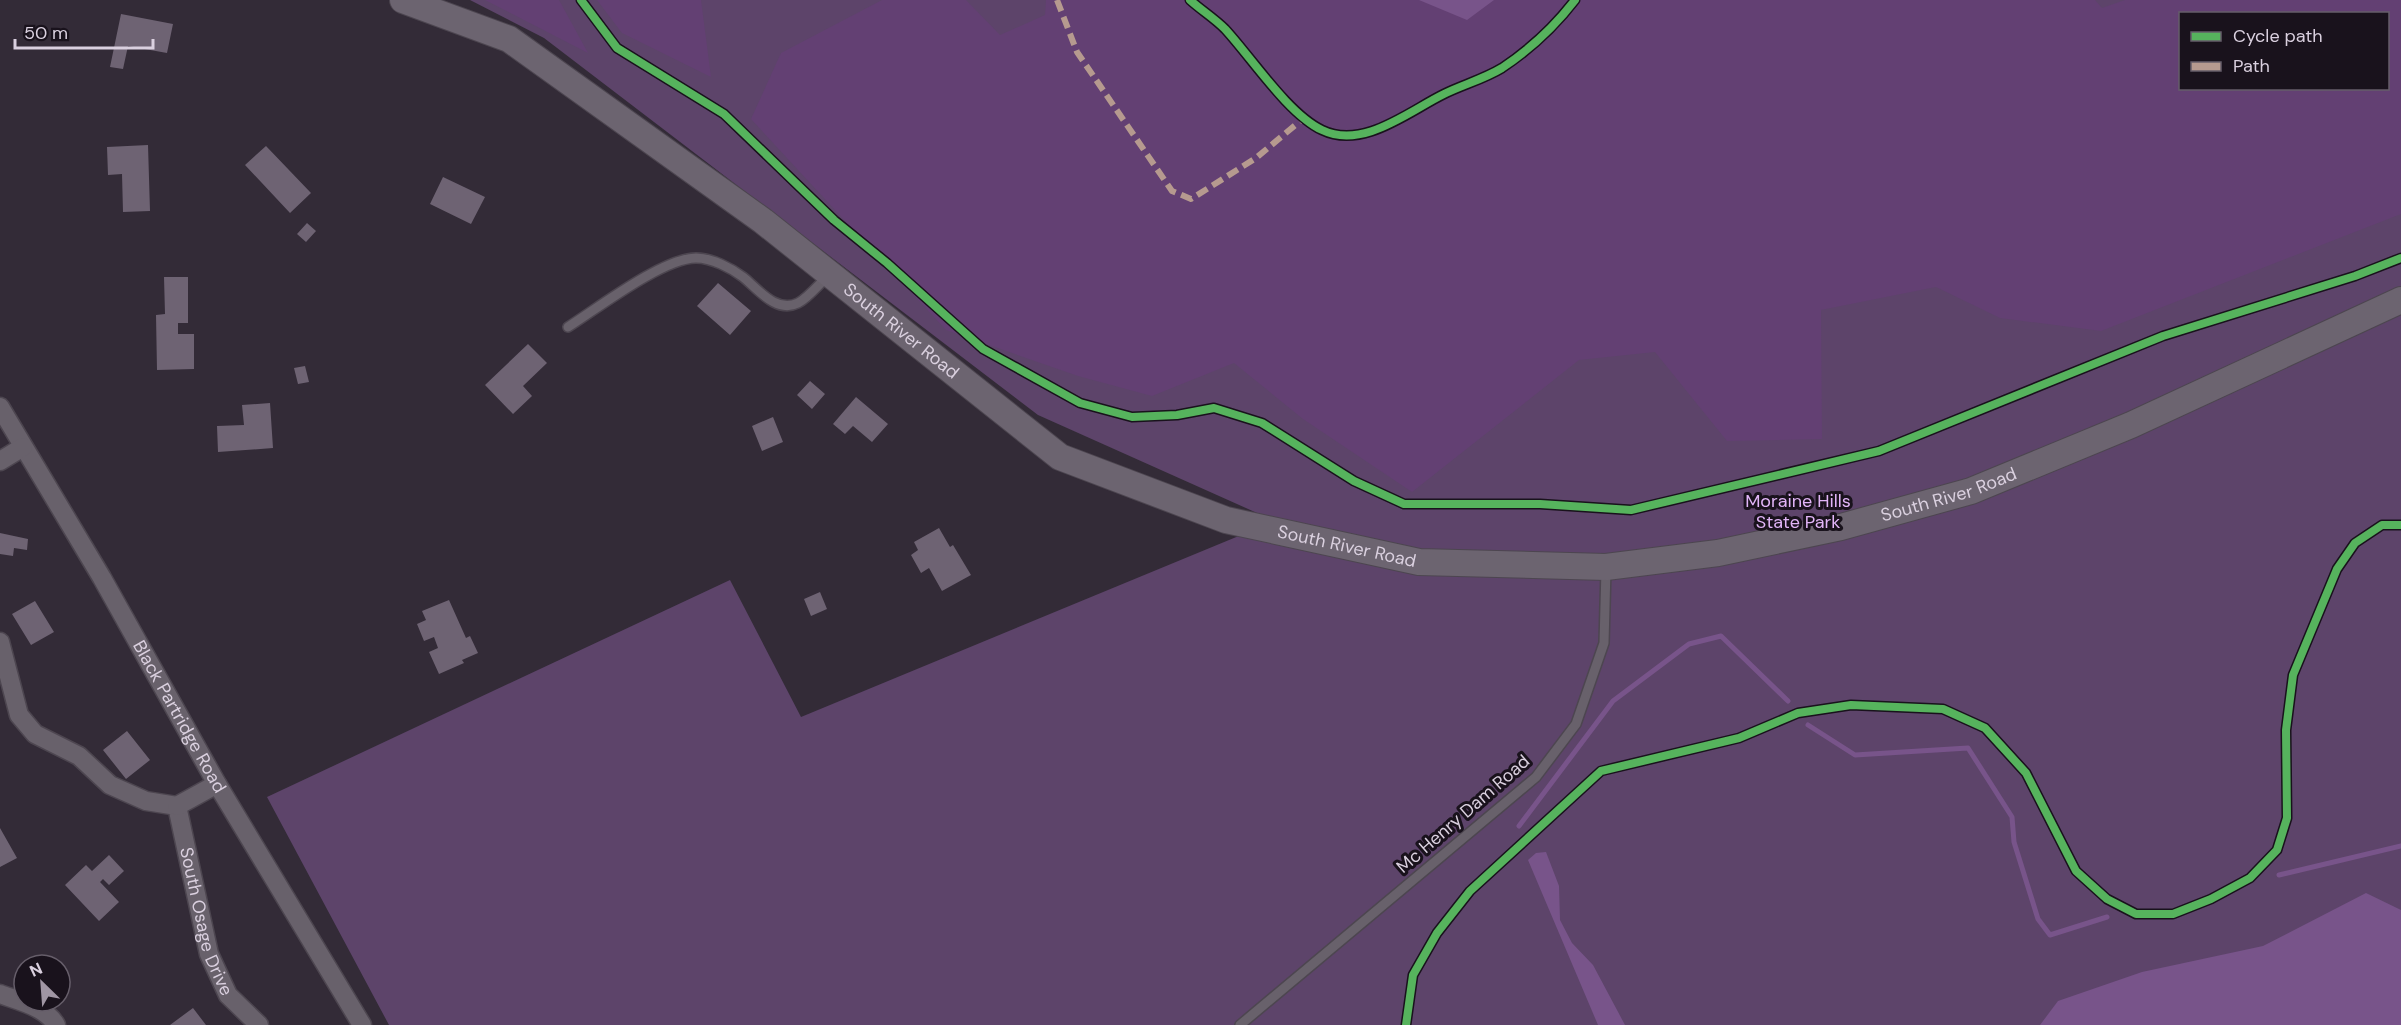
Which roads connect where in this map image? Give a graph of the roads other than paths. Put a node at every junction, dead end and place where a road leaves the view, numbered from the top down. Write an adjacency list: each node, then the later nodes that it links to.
1 (403, 0): 2 (street, South River Road)
2 (830, 274): 4 (lane); 8 (street, South River Road)
3 (2401, 300): 8 (street, South River Road)
4 (568, 327)
5 (0, 407): 6 (street, Black Partridge Road)
6 (23, 447): 7 (street); 10 (street, Black Partridge Road)
7 (0, 461)
8 (1606, 567): 16 (lane, Mc Henry Dam Road)
9 (0, 642): 11 (street)
10 (217, 784): 11 (street); 15 (street, Black Partridge Road)
11 (177, 806): 14 (street, South Osage Drive)
12 (0, 994): 13 (street)
13 (56, 1025)
14 (259, 1025)
15 (362, 1025)
16 (1240, 1025)

